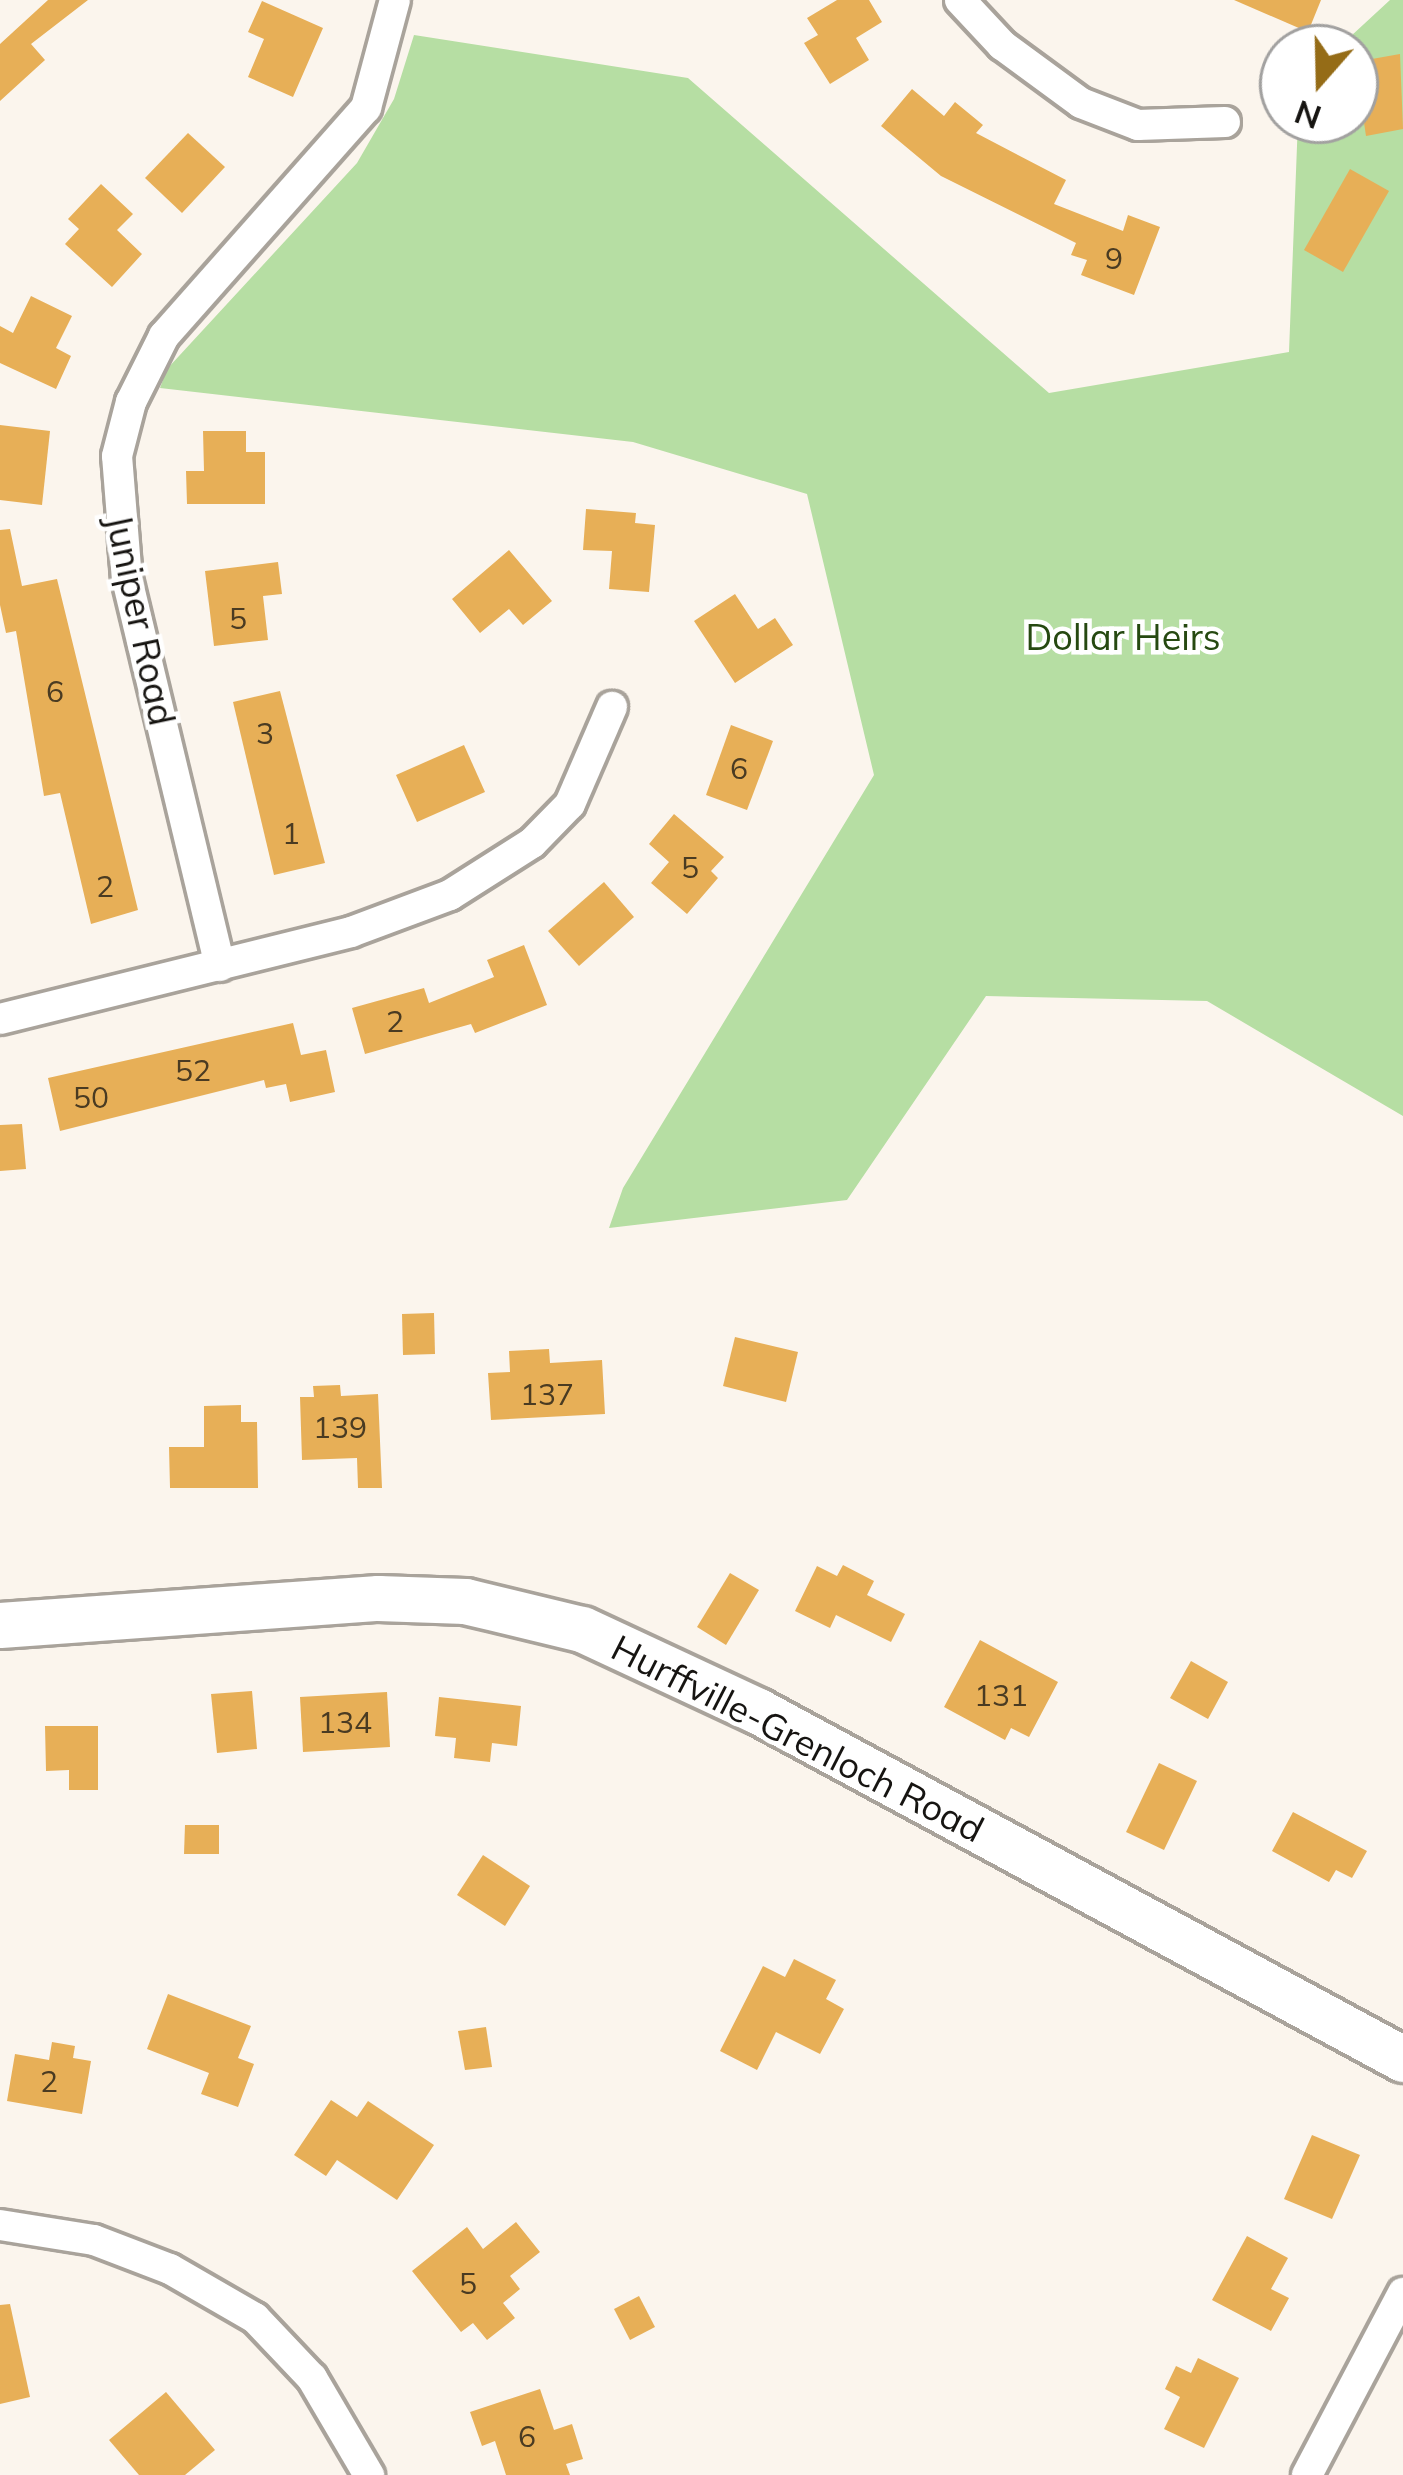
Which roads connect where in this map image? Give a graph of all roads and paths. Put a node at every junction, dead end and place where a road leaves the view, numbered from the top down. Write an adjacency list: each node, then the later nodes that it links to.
1 (395, 0): 5 (street, Juniper Road)
2 (960, 0): 3 (street)
3 (1225, 122)
4 (612, 707): 5 (street)
5 (220, 966): 6 (street)
6 (0, 1019)
7 (0, 1625): 8 (main road, Hurffville-Grenloch Road)
8 (1403, 2060)
9 (0, 2225): 11 (street)
10 (1403, 2293): 12 (street)
11 (369, 2475)
12 (1307, 2475)

